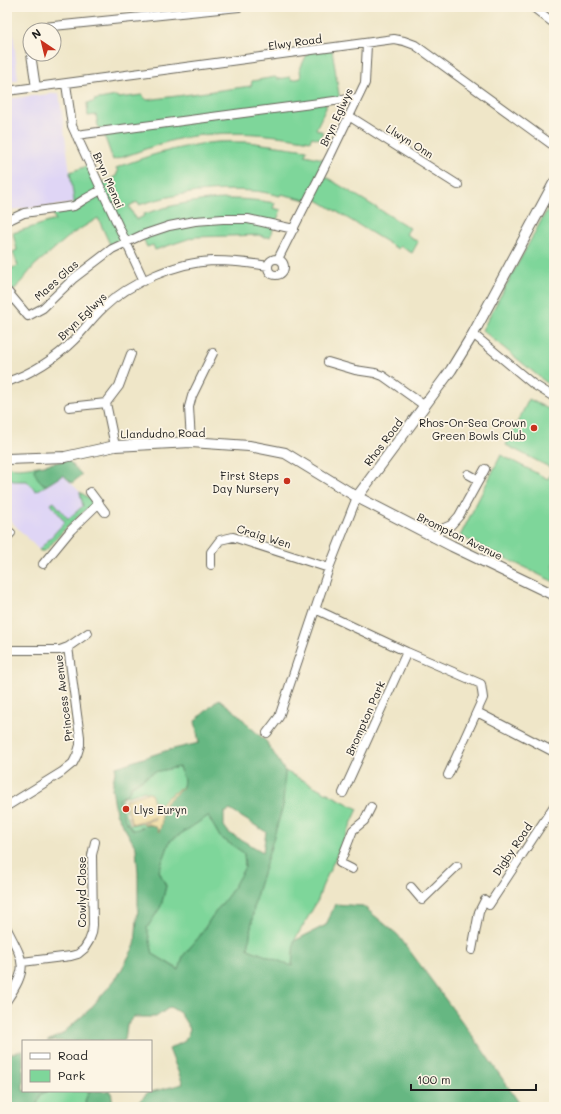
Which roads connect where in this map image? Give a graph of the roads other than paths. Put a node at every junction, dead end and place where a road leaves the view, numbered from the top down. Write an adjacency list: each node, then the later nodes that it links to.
1 (238, 7): 4 (street)
2 (533, 7): 3 (street)
3 (554, 22)
4 (62, 25)
5 (367, 44): 7 (street, Elwy Road); 10 (street, Bryn Eglwys); 13 (street, Elwy Road)
6 (32, 62): 8 (street)
7 (66, 84): 8 (street, Elwy Road); 12 (street, Bryn Menai)
8 (36, 88): 9 (street, Elwy Road)
9 (7, 91)
10 (357, 98): 11 (street, Bryn Eglwys); 12 (street)
11 (349, 116): 15 (street, Llwyn Onn); 18 (street, Bryn Eglwys)
12 (76, 135): 16 (street, Bryn Menai)
13 (554, 146)
14 (554, 182): 24 (main road, Rhos Road)
15 (458, 185)
16 (101, 190): 17 (street); 19 (street, Bryn Menai)
17 (7, 221)
18 (294, 229): 19 (street); 20 (street, Bryn Eglwys)
19 (125, 242): 22 (street, Bryn Menai); 23 (street, Maes Glas)
20 (278, 260): 21 (street); 21 (street)
21 (268, 266): 22 (street, Bryn Eglwys)
22 (144, 280): 28 (street, Bryn Eglwys)
23 (7, 291)
24 (473, 334): 29 (street); 31 (main road, Rhos Road)
25 (213, 353): 33 (street)
26 (131, 354): 30 (street)
27 (328, 362): 31 (street)
28 (7, 382)
29 (554, 397)
30 (106, 402): 32 (street); 34 (street)
31 (425, 406): 40 (main road, Rhos Road)
32 (69, 407)
33 (191, 442): 34 (main road, Llandudno Road); 40 (main road, Llandudno Road)
34 (115, 446): 35 (main road, Llandudno Road)
35 (7, 459)
36 (485, 469): 38 (street)
37 (468, 474): 38 (street)
38 (479, 480): 43 (street)
39 (90, 492): 41 (street)
40 (356, 497): 43 (main road, Brompton Avenue); 46 (street, Rhos Road)
41 (98, 503): 42 (street); 44 (street)
42 (104, 512)
43 (433, 537): 47 (main road, Brompton Avenue)
44 (43, 564)
45 (211, 565): 46 (street, Craig Wen)
46 (328, 568): 48 (street, Rhos Road)
47 (554, 595)
48 (315, 609): 52 (street); 54 (street, Rhos Road)
49 (88, 633): 50 (street)
50 (68, 647): 51 (street); 58 (street, Princess Avenue)
51 (7, 650)
52 (407, 652): 53 (street); 57 (street, Brompton Park)
53 (477, 712): 55 (street); 56 (street)
54 (267, 733)
55 (554, 752)
56 (448, 775)
57 (343, 793)
58 (7, 806)
59 (554, 806): 66 (street, Digby Road)
60 (371, 807): 63 (street)
61 (95, 842): 67 (street, Cowlyd Close)
62 (457, 866): 64 (street)
63 (352, 869)
64 (411, 887)
65 (7, 929): 67 (street)
66 (472, 950)
67 (22, 962): 68 (street)
68 (7, 1000)

